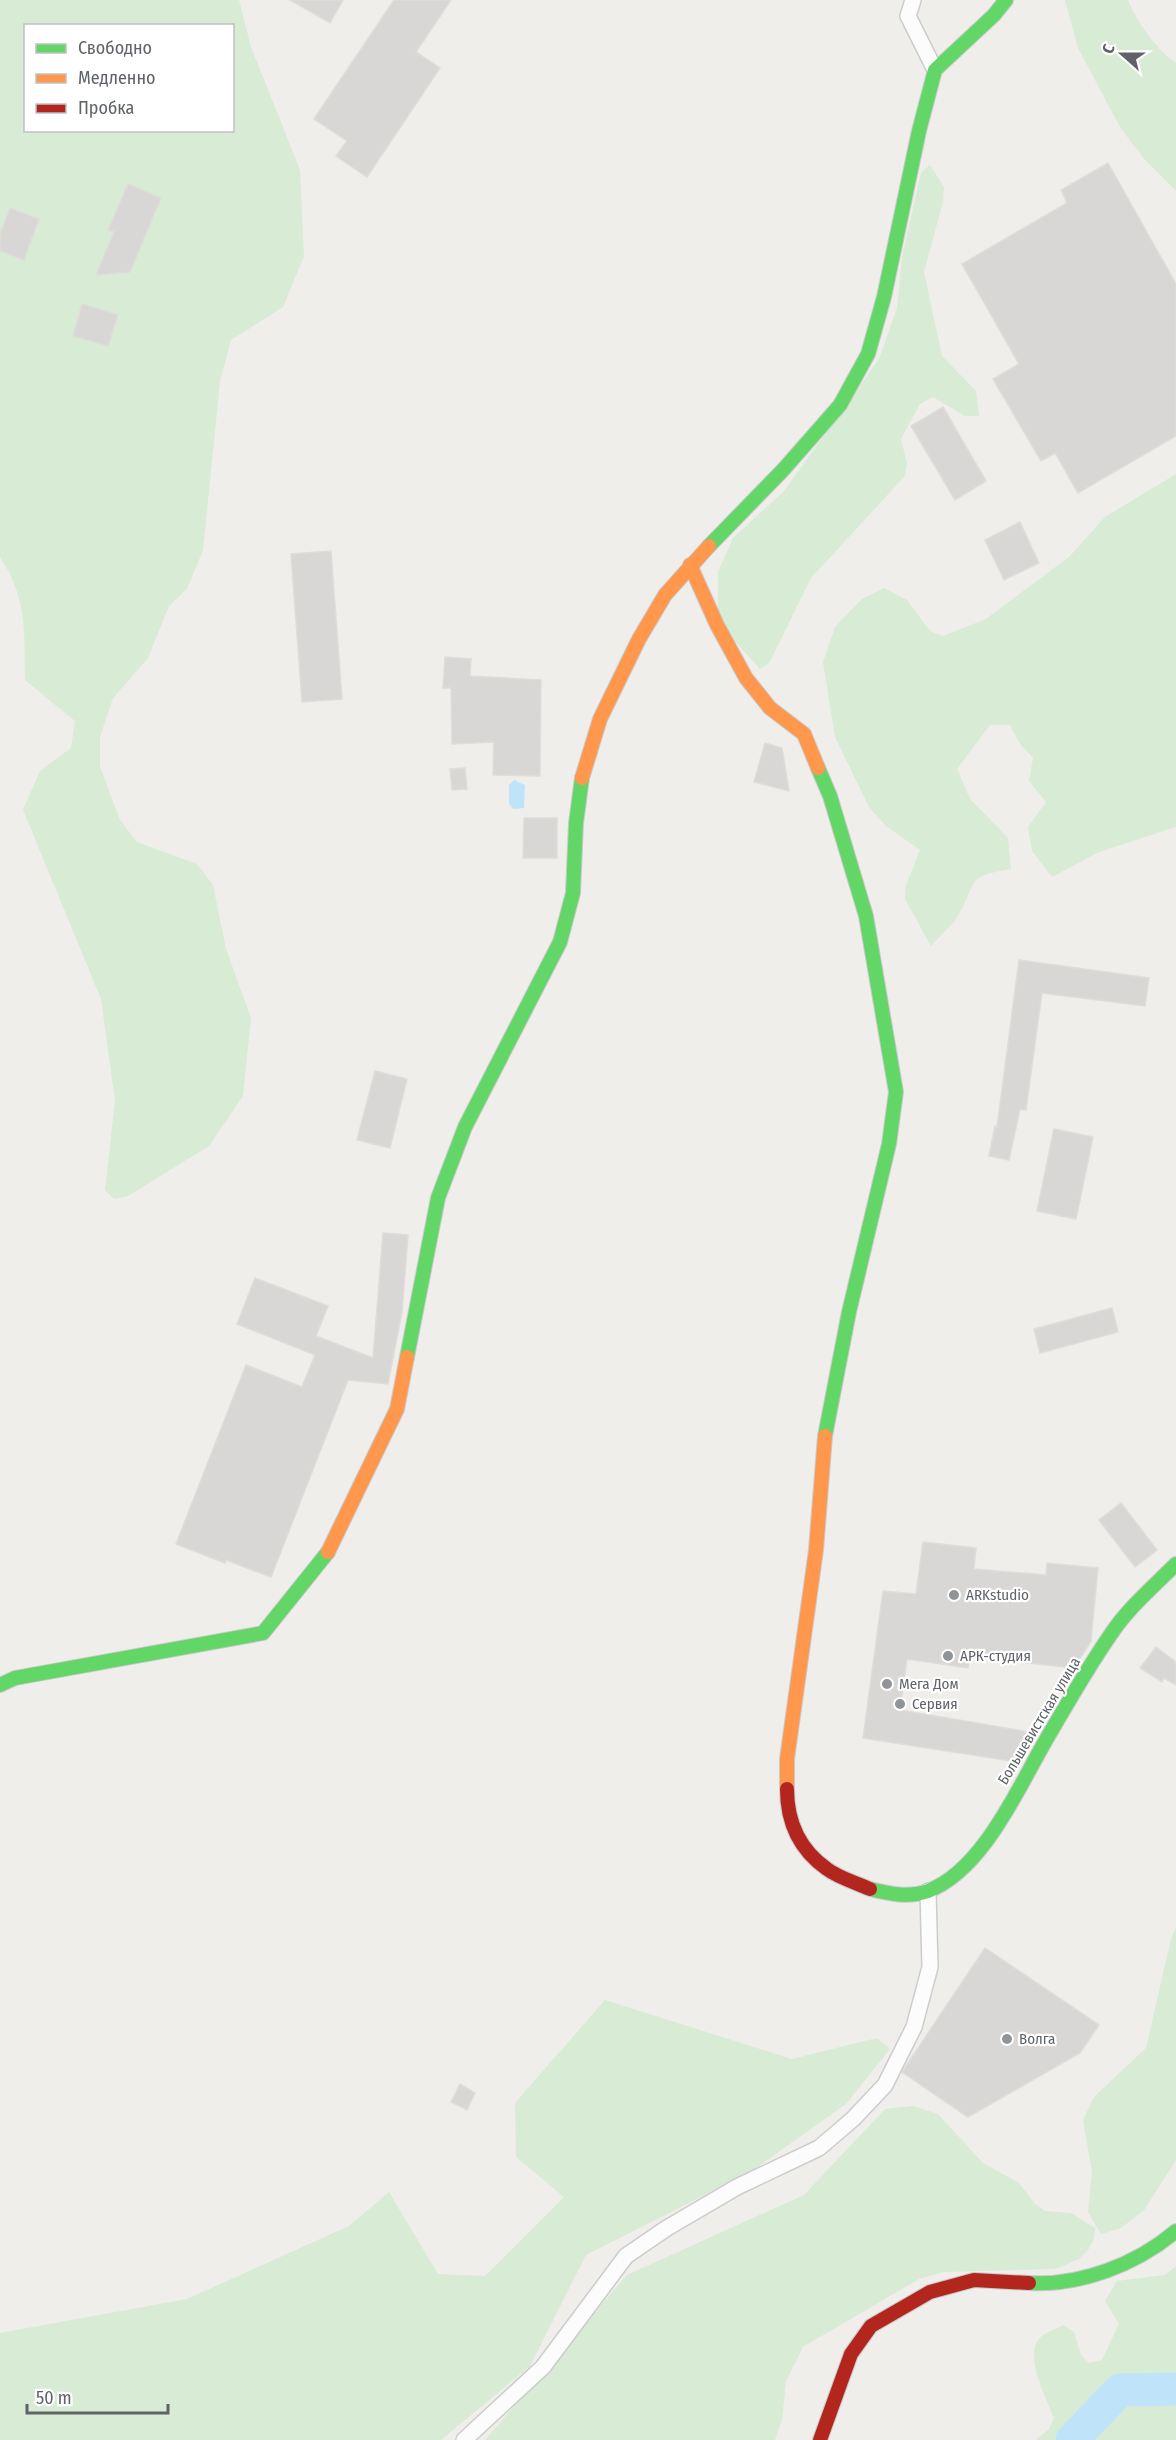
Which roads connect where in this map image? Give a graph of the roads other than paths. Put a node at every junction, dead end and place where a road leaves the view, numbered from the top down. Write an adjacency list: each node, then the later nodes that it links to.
1 (913, 0): 3 (street)
2 (1006, 0): 3 (street)
3 (935, 70): 4 (street)
4 (690, 565): 6 (street); 7 (street)
5 (1176, 1564): 7 (street, Большевистская улица)
6 (0, 1685)
7 (928, 1891): 9 (street)
8 (1176, 2231): 10 (street)
9 (464, 2440)
10 (821, 2440)

